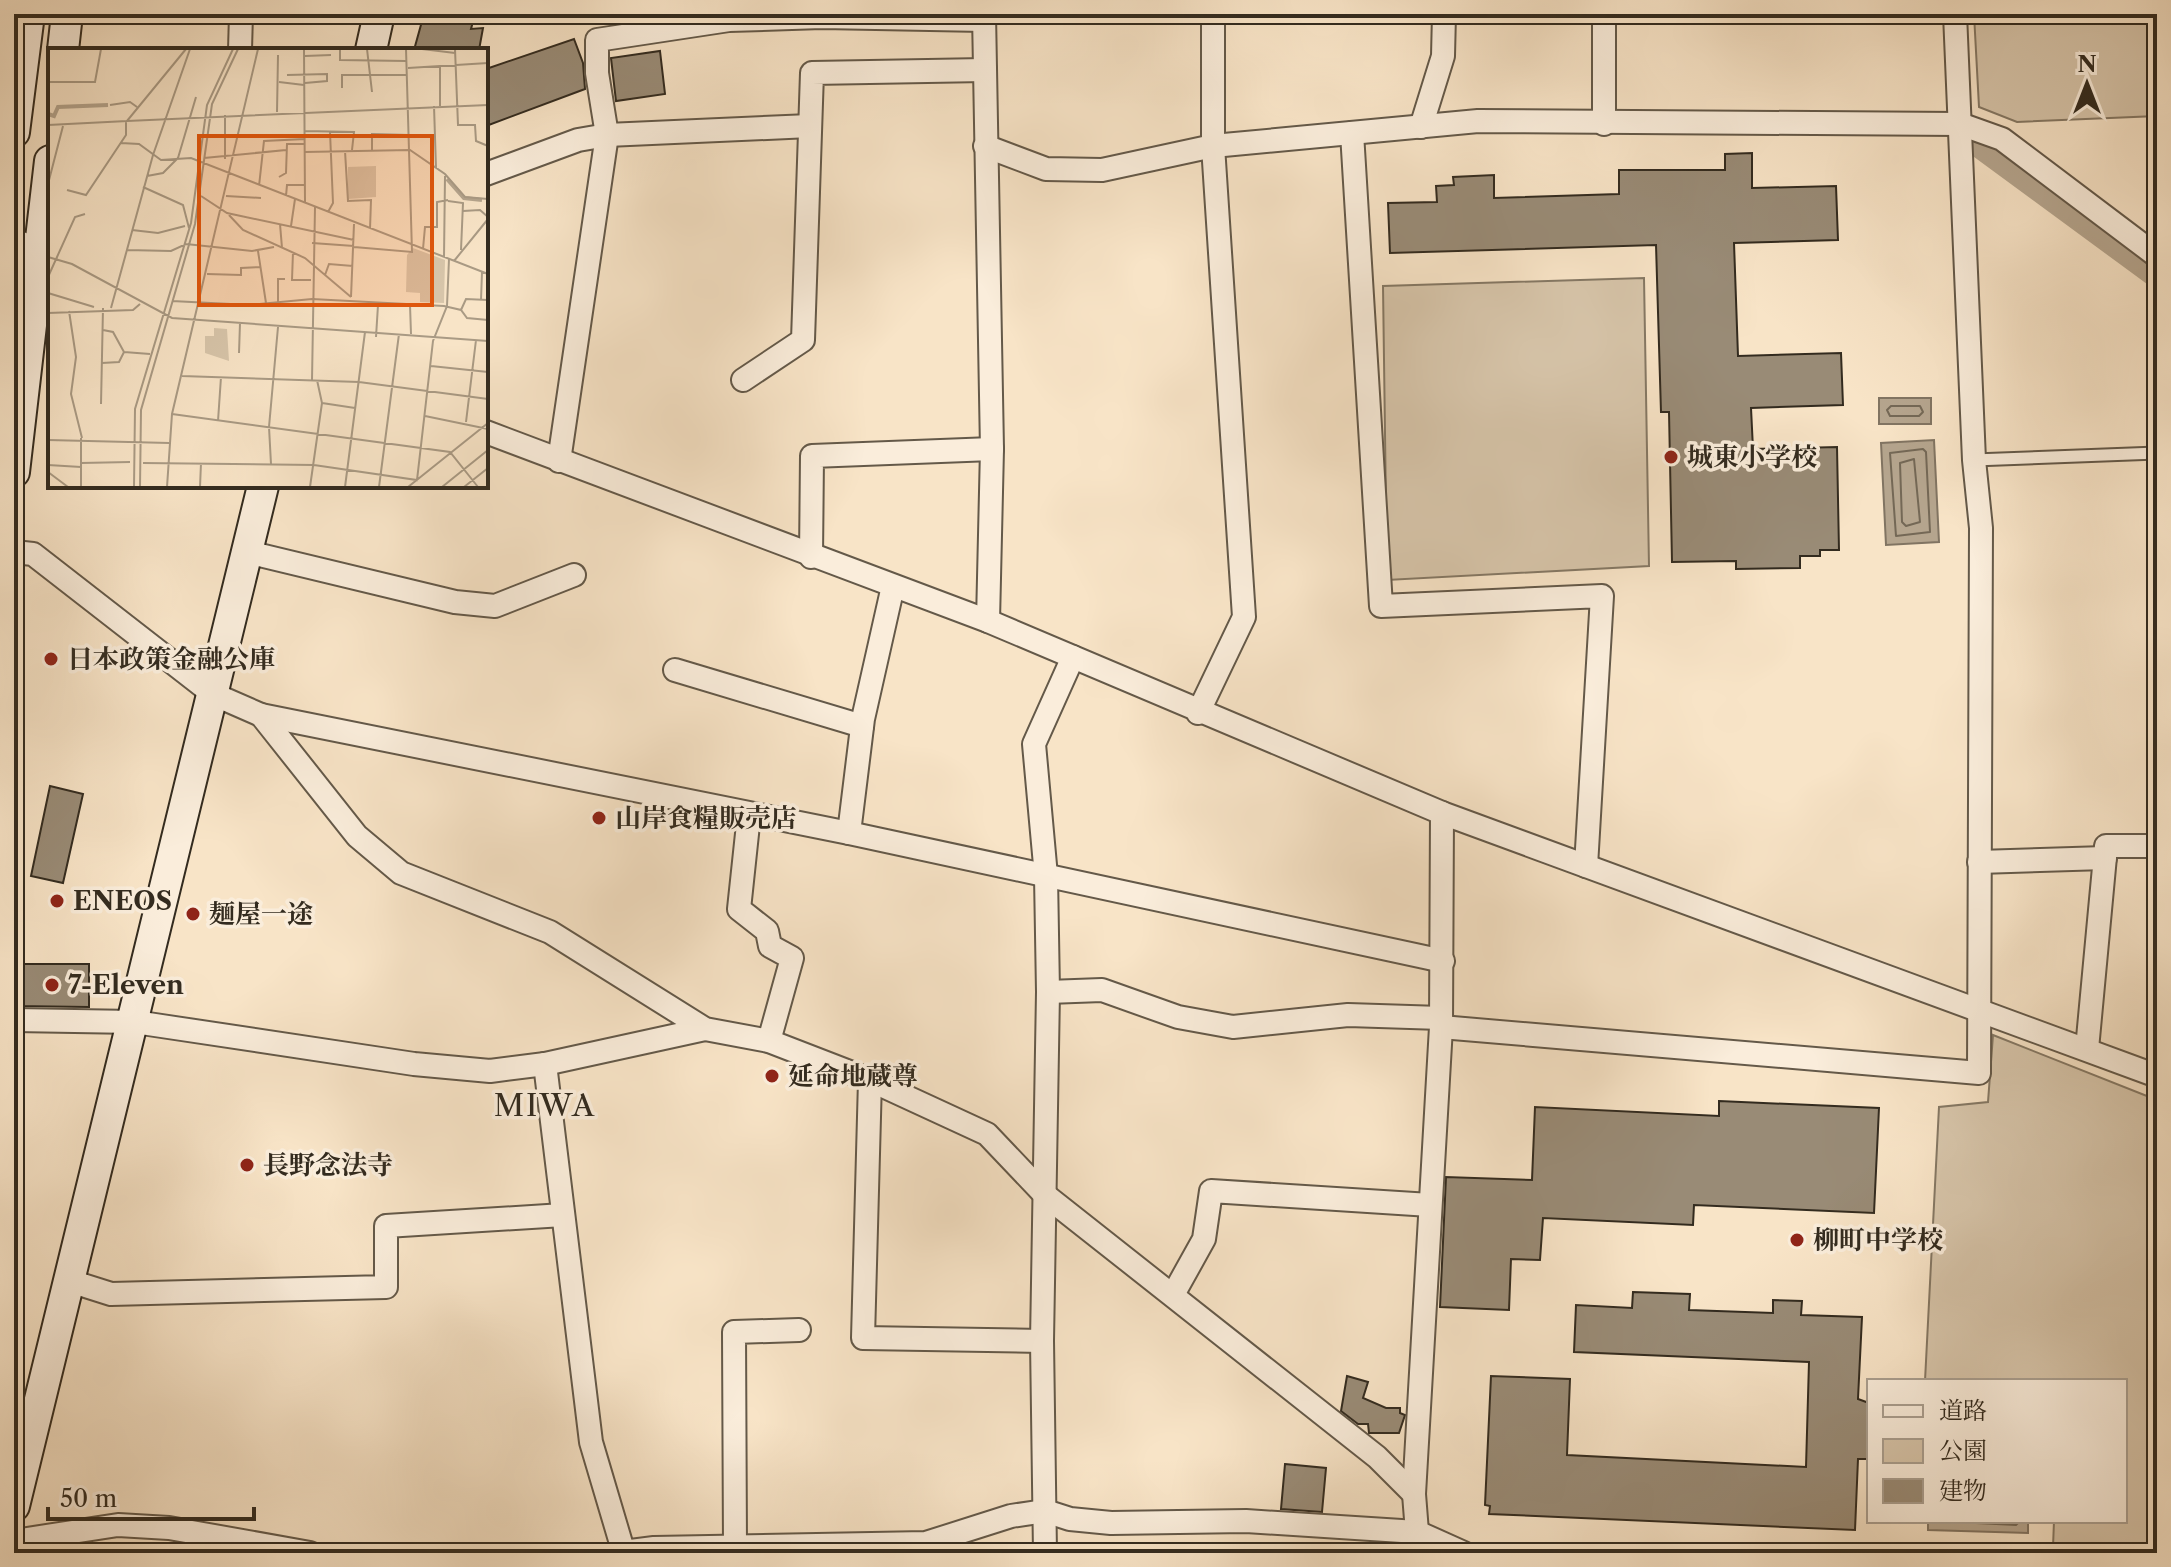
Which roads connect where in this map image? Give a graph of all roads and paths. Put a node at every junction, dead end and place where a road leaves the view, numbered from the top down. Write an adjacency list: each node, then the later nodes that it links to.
1 (29, 14): 18 (street)
2 (67, 14): 10 (street)
3 (241, 14): 11 (street)
4 (379, 14): 12 (street)
5 (1213, 14): 22 (street)
6 (1444, 14): 17 (street)
7 (1604, 14): 14 (street)
8 (1955, 14): 15 (street)
9 (984, 17): 13 (street); 20 (street)
10 (63, 48)
11 (240, 48)
12 (371, 48)
13 (985, 70): 16 (street); 21 (street)
14 (1604, 124): 15 (street); 17 (street)
15 (1960, 124): 26 (street); 31 (street)
16 (810, 126): 20 (street); 27 (street)
17 (1421, 127): 19 (street)
18 (14, 132)
19 (1352, 133): 22 (street); 53 (street)
20 (607, 135): 23 (street); 32 (street)
21 (985, 146): 22 (street); 29 (street)
22 (1213, 146): 44 (street)
23 (488, 173)
24 (48, 204): 25 (street)
25 (35, 249): 33 (street)
26 (2157, 256)
27 (743, 380)
28 (488, 433): 32 (street)
29 (992, 449): 37 (street); 40 (street)
30 (2157, 453): 31 (lane)
31 (1974, 460): 52 (street)
32 (559, 461): 37 (street)
33 (14, 472)
34 (263, 488): 36 (street)
35 (14, 552): 43 (street)
36 (247, 552): 38 (street); 43 (street)
37 (811, 557): 39 (street)
38 (574, 575)
39 (893, 586): 40 (street); 46 (street)
40 (988, 621): 41 (street)
41 (1073, 657): 44 (street); 54 (street)
42 (675, 670): 46 (street)
43 (213, 694): 45 (street); 59 (street)
44 (1198, 713): 47 (street)
45 (261, 715): 48 (street); 61 (street)
46 (862, 726): 49 (street)
47 (1442, 813): 53 (street); 55 (street)
48 (749, 815): 49 (street); 62 (street)
49 (849, 833): 54 (street)
50 (2157, 846): 51 (street)
51 (2105, 858): 52 (street); 63 (street)
52 (1979, 862): 57 (street)
53 (1586, 866): 57 (street)
54 (1046, 876): 55 (street); 56 (street)
55 (1443, 961): 60 (street)
56 (1048, 992): 60 (street); 67 (street)
57 (1979, 1012): 60 (street); 63 (street)
58 (14, 1020): 59 (street)
59 (135, 1022): 64 (street); 70 (street)
60 (1441, 1022): 68 (street)
61 (705, 1029): 62 (street); 64 (street)
62 (769, 1041): 66 (street)
63 (2087, 1049): 65 (street)
64 (545, 1064): 69 (street)
65 (2157, 1076)
66 (870, 1080): 67 (street); 73 (street)
67 (1045, 1195): 71 (street); 73 (street)
68 (1430, 1205): 71 (street); 74 (street)
69 (563, 1215): 70 (street); 80 (street)
70 (70, 1281): 75 (street)
71 (1174, 1293): 74 (street)
72 (799, 1330): 79 (street)
73 (1042, 1341): 76 (street)
74 (1414, 1494): 77 (street)
75 (14, 1506)
76 (1045, 1511): 77 (street); 79 (street); 82 (street)
77 (1417, 1532): 83 (street)
78 (14, 1541): 81 (street)
79 (735, 1547): 80 (street)
80 (619, 1552)
81 (310, 1553)
82 (1045, 1553)
83 (1464, 1553)

